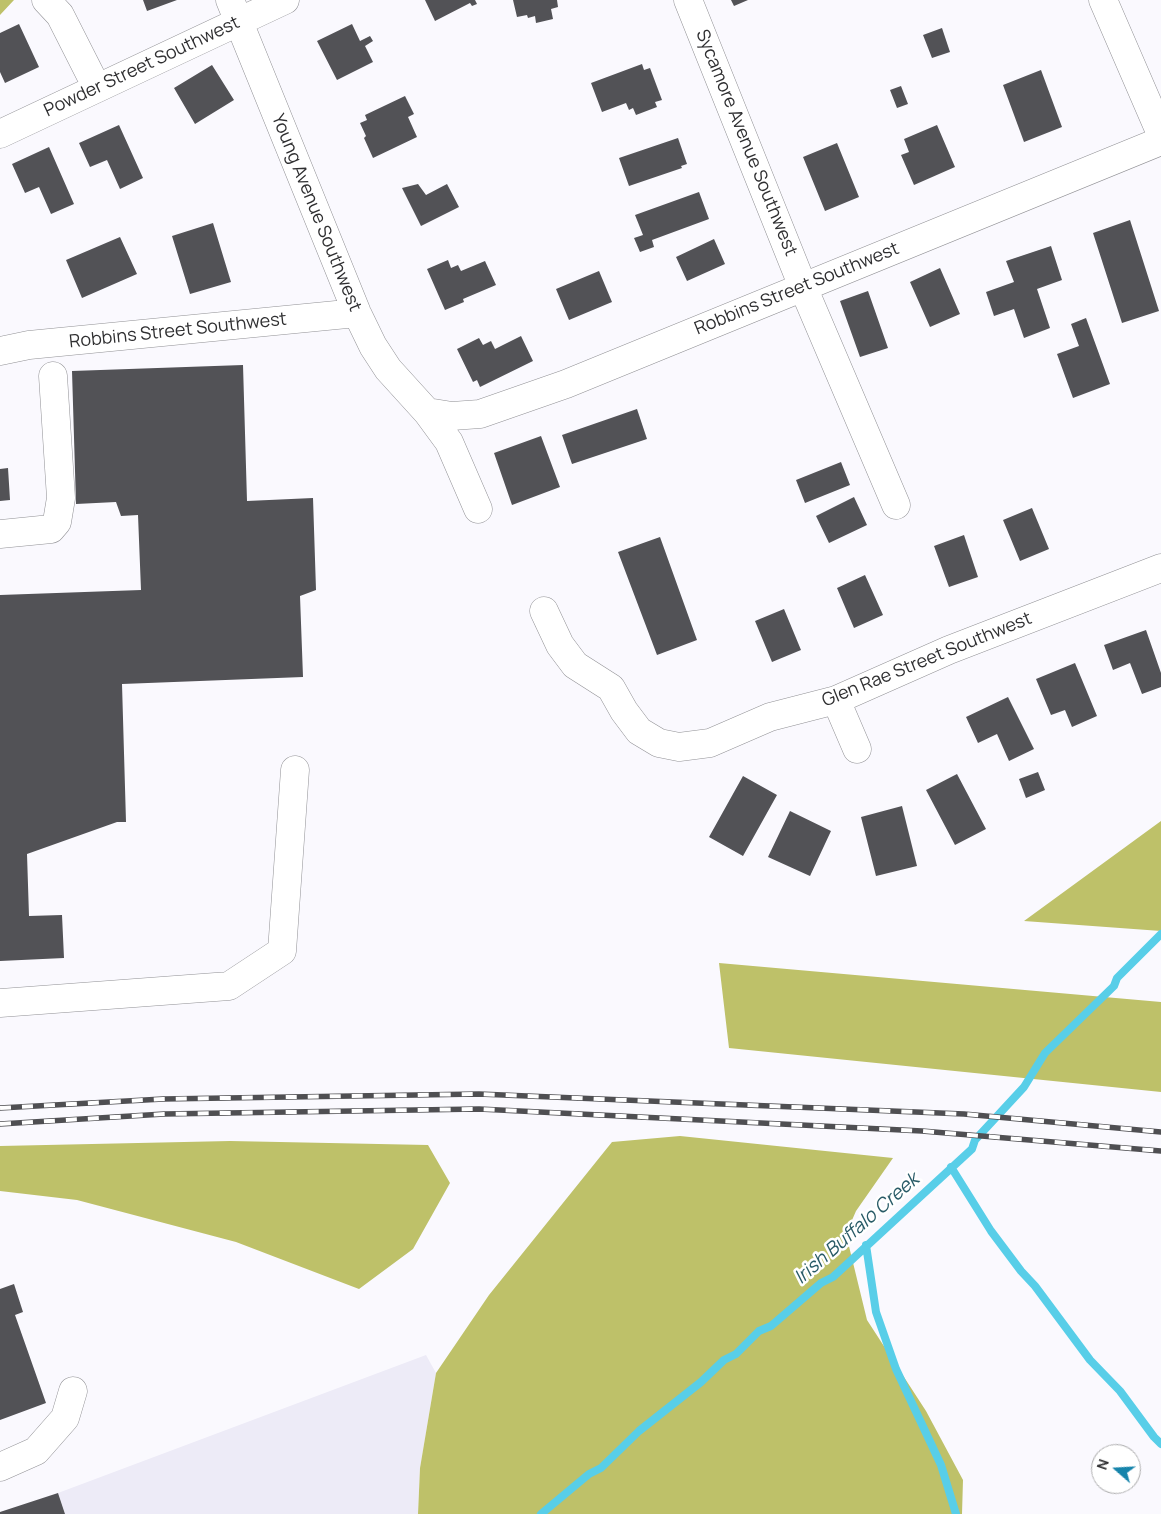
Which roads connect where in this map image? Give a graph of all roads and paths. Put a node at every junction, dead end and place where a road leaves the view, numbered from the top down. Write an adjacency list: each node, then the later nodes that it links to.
1 (46, 0): 6 (street)
2 (285, 0): 5 (street, Powder Street Southwest)
3 (688, 0): 10 (street, Sycamore Avenue Southwest)
4 (1103, 0): 8 (street)
5 (234, 11): 6 (street, Powder Street Southwest); 11 (street, Young Avenue Southwest)
6 (97, 88): 7 (street, Powder Street Southwest)
7 (0, 134)
8 (1161, 134)
9 (1161, 141): 10 (street, Robbins Street Southwest)
10 (803, 287): 14 (street, Robbins Street Southwest); 15 (street, Sycamore Avenue Southwest)
11 (357, 313): 12 (street, Robbins Street Southwest); 14 (street, Young Avenue Southwest)
12 (0, 351)
13 (54, 376): 17 (street)
14 (427, 412): 16 (street, Young Avenue Southwest)
15 (896, 505)
16 (478, 509)
17 (0, 534)
18 (1161, 568): 20 (street, Glen Rae Street Southwest)
19 (544, 611): 20 (street, Glen Rae Street Southwest)
20 (836, 700): 21 (street)
21 (857, 749)
22 (295, 770): 23 (street)
23 (0, 1003)
24 (73, 1391): 25 (street)
25 (0, 1467)

